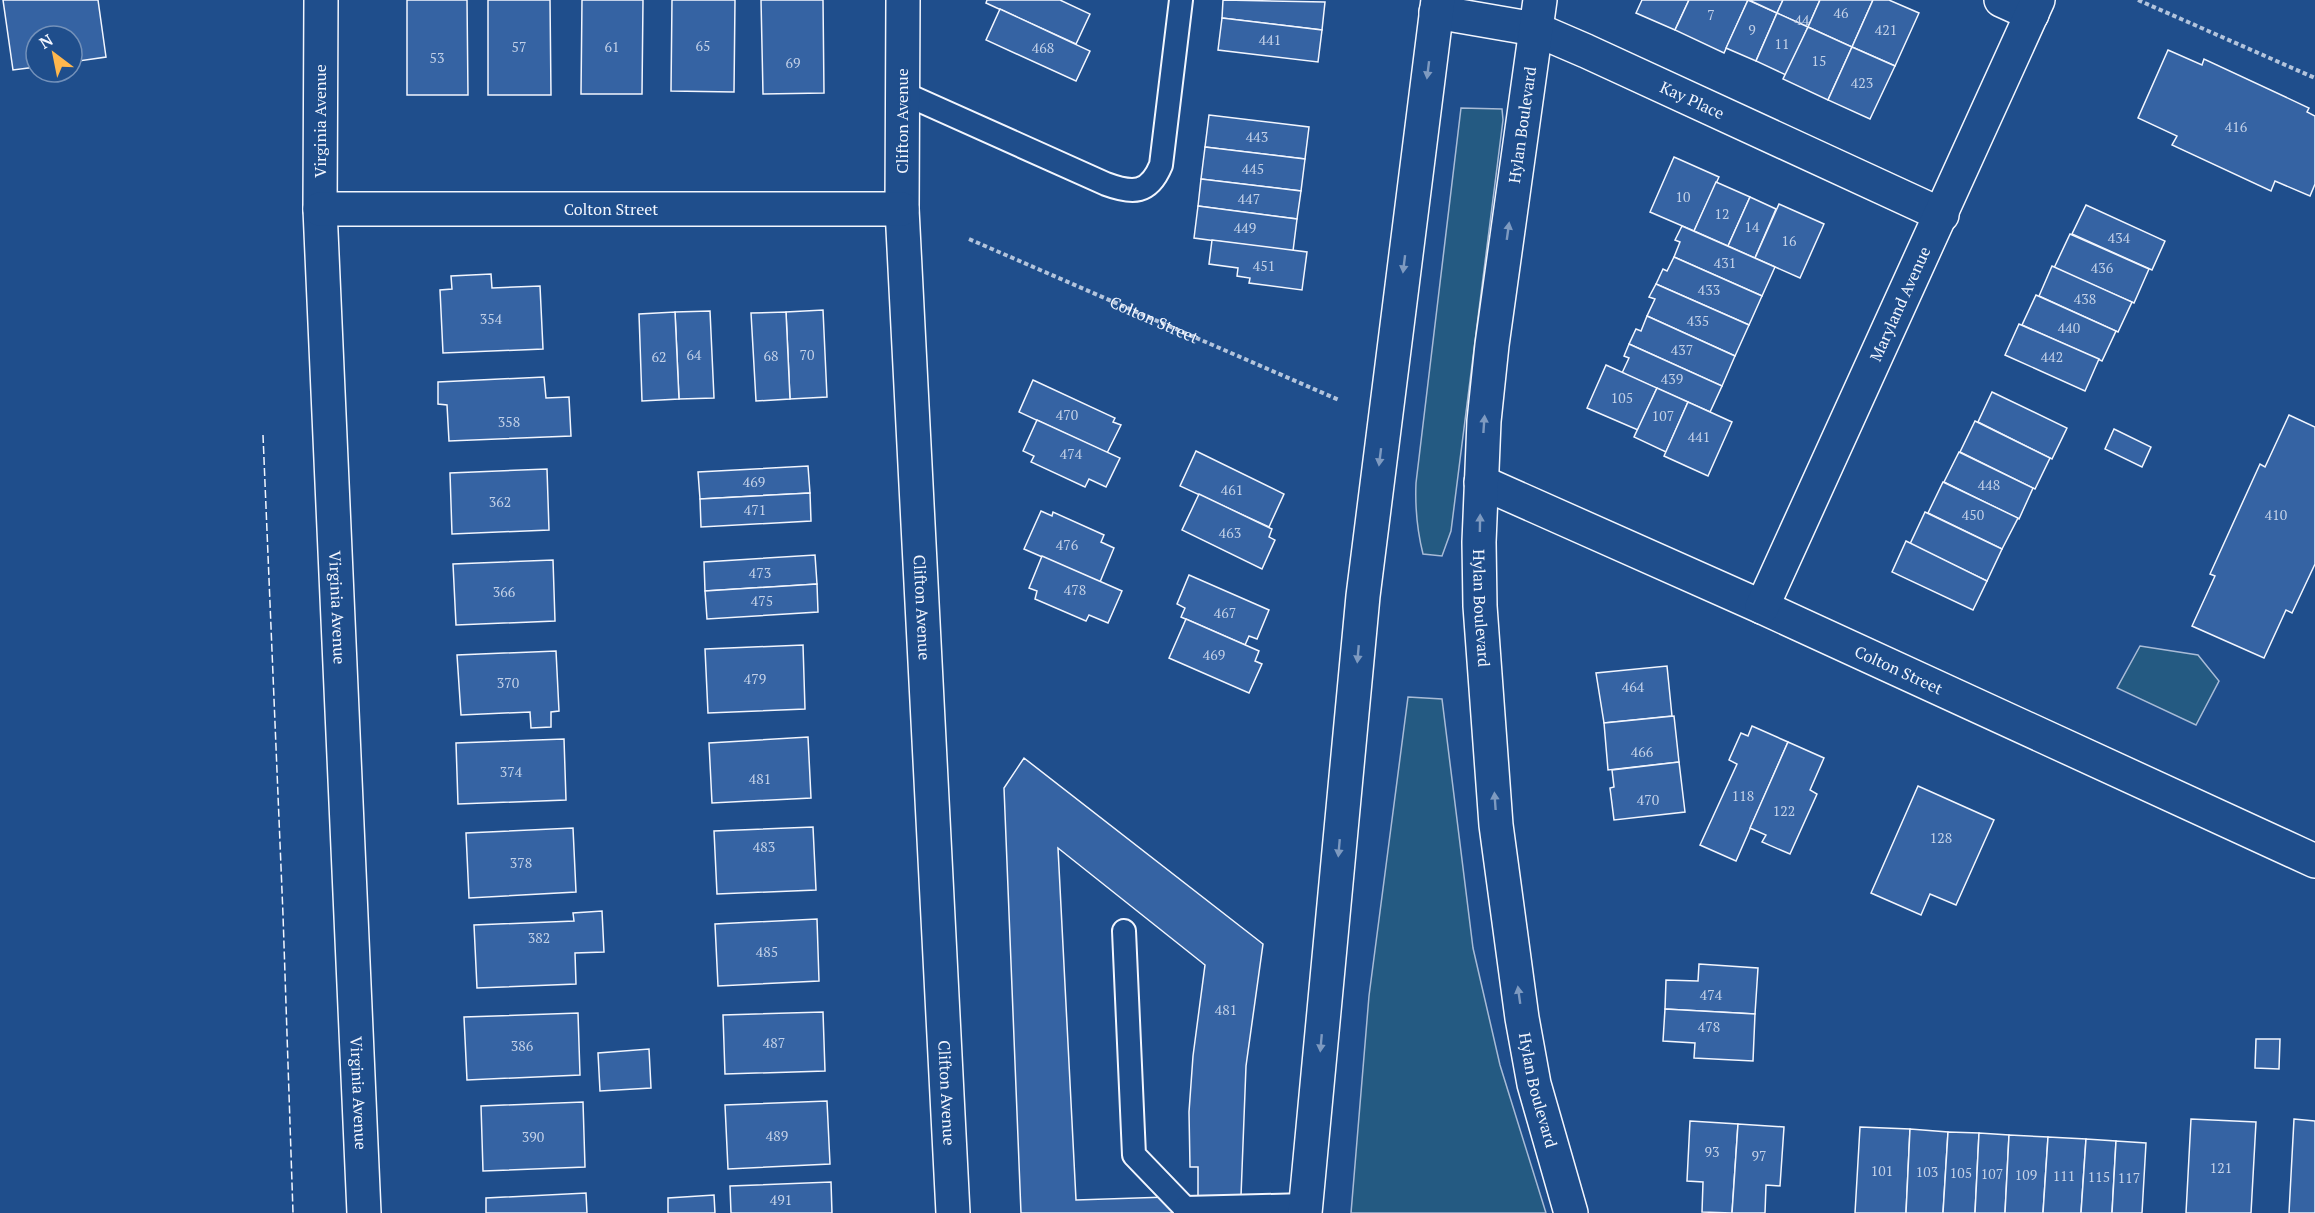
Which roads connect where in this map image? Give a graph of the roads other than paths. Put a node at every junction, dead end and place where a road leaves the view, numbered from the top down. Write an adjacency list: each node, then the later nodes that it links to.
1 (321, 0): 9 (street, Virginia Avenue)
2 (903, 0): 8 (street, Clifton Avenue)
3 (1181, 0): 8 (lane)
4 (2001, 0): 6 (street)
5 (1437, 6): 7 (street, Kay Place); 16 (street, one-way to 16)
6 (2035, 7): 11 (street, Maryland Avenue)
7 (1537, 15): 11 (street, Kay Place); 12 (street, Hylan Boulevard, one-way to 7)
8 (903, 93): 10 (street, Clifton Avenue)
9 (320, 208): 10 (street, Colton Street); 18 (street, Virginia Avenue)
10 (902, 209): 19 (street, Clifton Avenue)
11 (1942, 215): 13 (street, Maryland Avenue)
12 (1481, 483): 13 (street, Colton Street); 20 (street, Hylan Boulevard, one-way to 12)
13 (1762, 607): 14 (street, Colton Street)
14 (2315, 861)
15 (1125, 931): 17 (lane)
16 (1306, 1209): 17 (lane)
17 (1185, 1211)
18 (364, 1213)
19 (953, 1213)
20 (1571, 1213)

